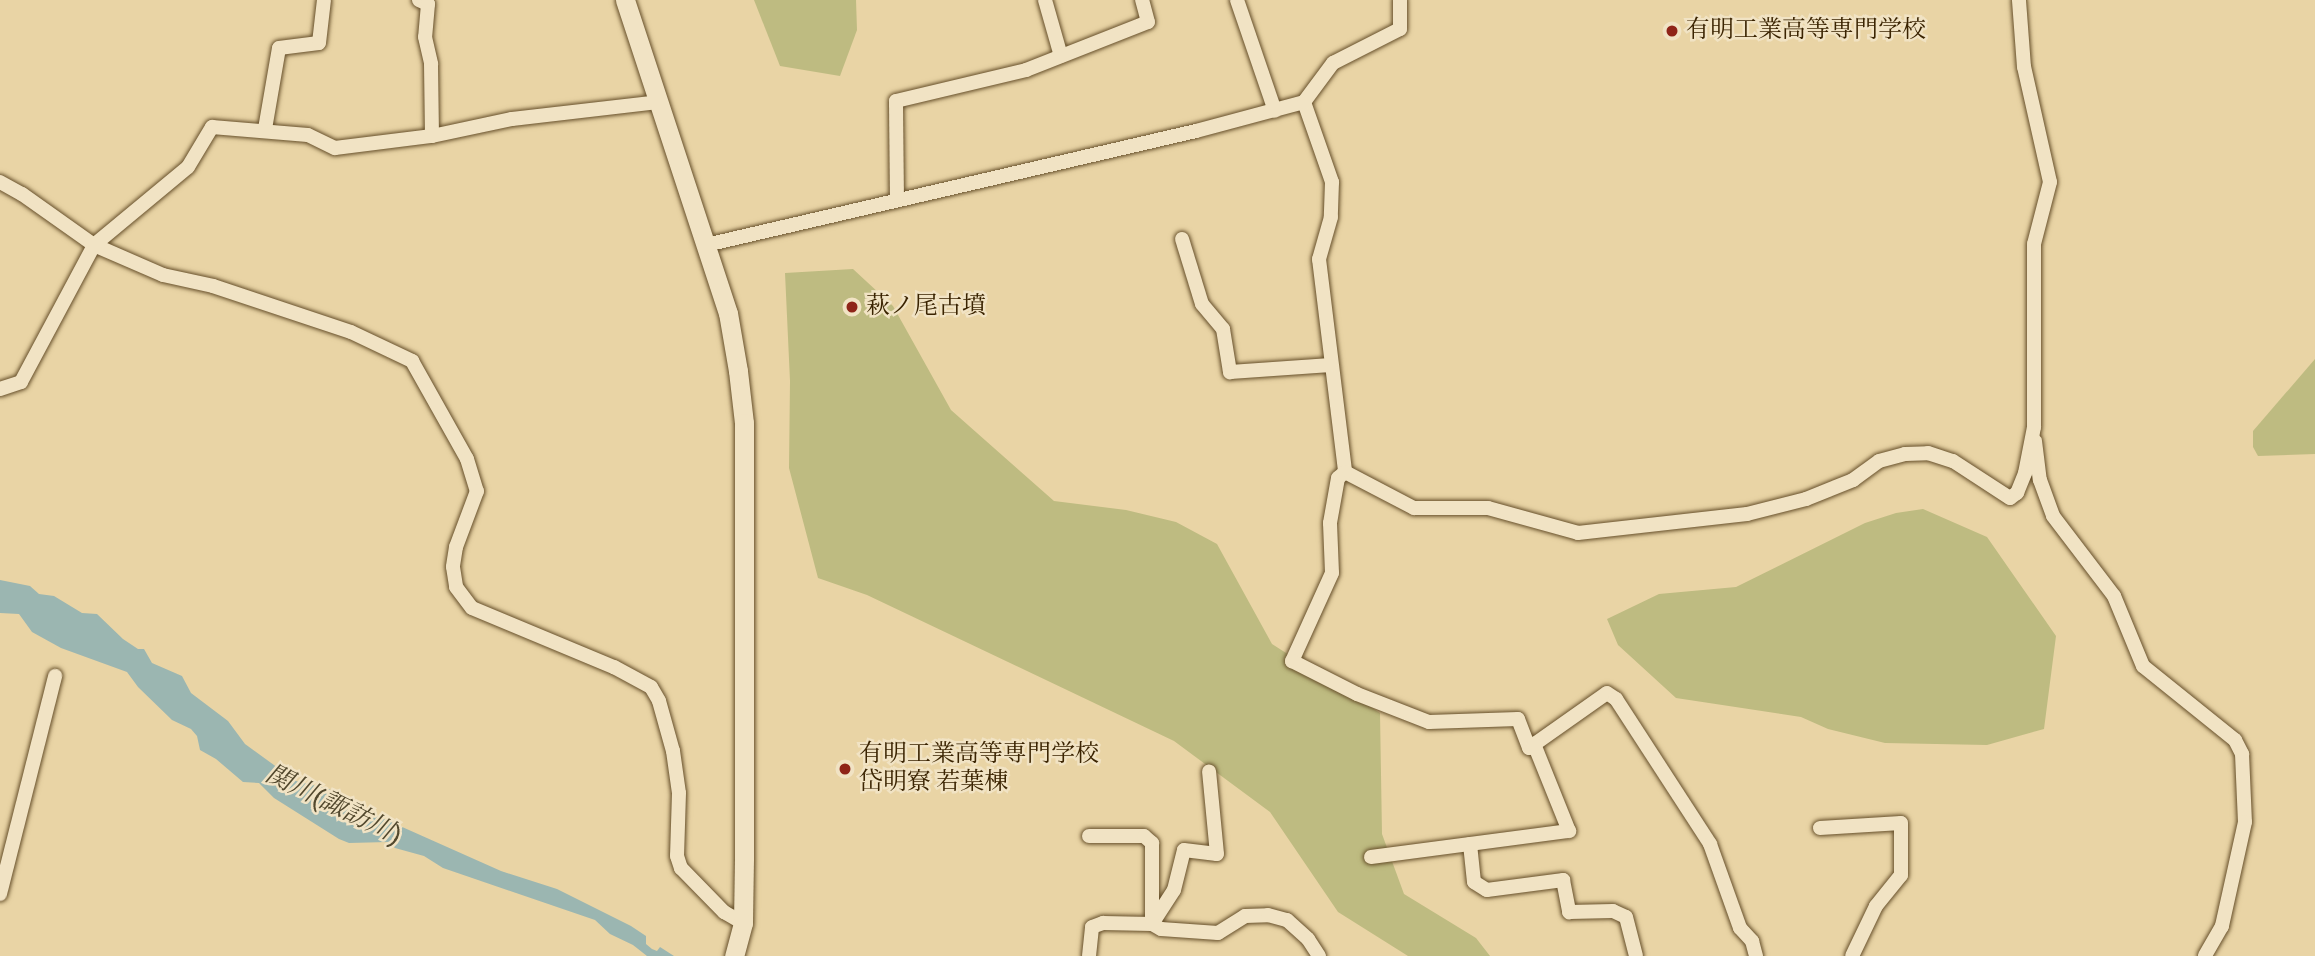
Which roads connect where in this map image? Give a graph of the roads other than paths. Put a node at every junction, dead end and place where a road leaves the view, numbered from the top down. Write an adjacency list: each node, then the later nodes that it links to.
1 (324, 0): 13 (street)
2 (419, 0): 14 (street)
3 (625, 0): 10 (street)
4 (1045, 0): 9 (street)
5 (1142, 0): 9 (street)
6 (1237, 0): 12 (street)
7 (1400, 0): 11 (street)
8 (2020, 0): 22 (street)
9 (1061, 56): 16 (street)
10 (660, 102): 14 (street); 19 (street)
11 (1304, 102): 12 (street); 20 (street)
12 (1275, 111): 16 (street)
13 (265, 130): 14 (street); 18 (street)
14 (432, 136)
15 (0, 182): 18 (street)
16 (897, 200): 19 (street)
17 (1182, 239): 20 (street)
18 (94, 245): 21 (street); 32 (street)
19 (706, 245): 32 (street)
20 (1331, 365): 23 (street)
21 (0, 389)
22 (2034, 427): 23 (street); 40 (street)
23 (1345, 472): 25 (street)
24 (55, 676): 31 (street)
25 (1534, 744): 29 (street); 38 (street)
26 (1209, 771): 33 (street)
27 (1820, 828): 39 (street)
28 (1088, 836): 33 (street)
29 (1470, 844): 30 (street); 37 (street)
30 (1371, 857)
31 (0, 894)
32 (743, 923): 34 (street)
33 (1152, 925): 35 (street); 36 (street)
34 (735, 956)
35 (1089, 956)
36 (1319, 956)
37 (1636, 956)
38 (1756, 956)
39 (1852, 956)
40 (2205, 956)

